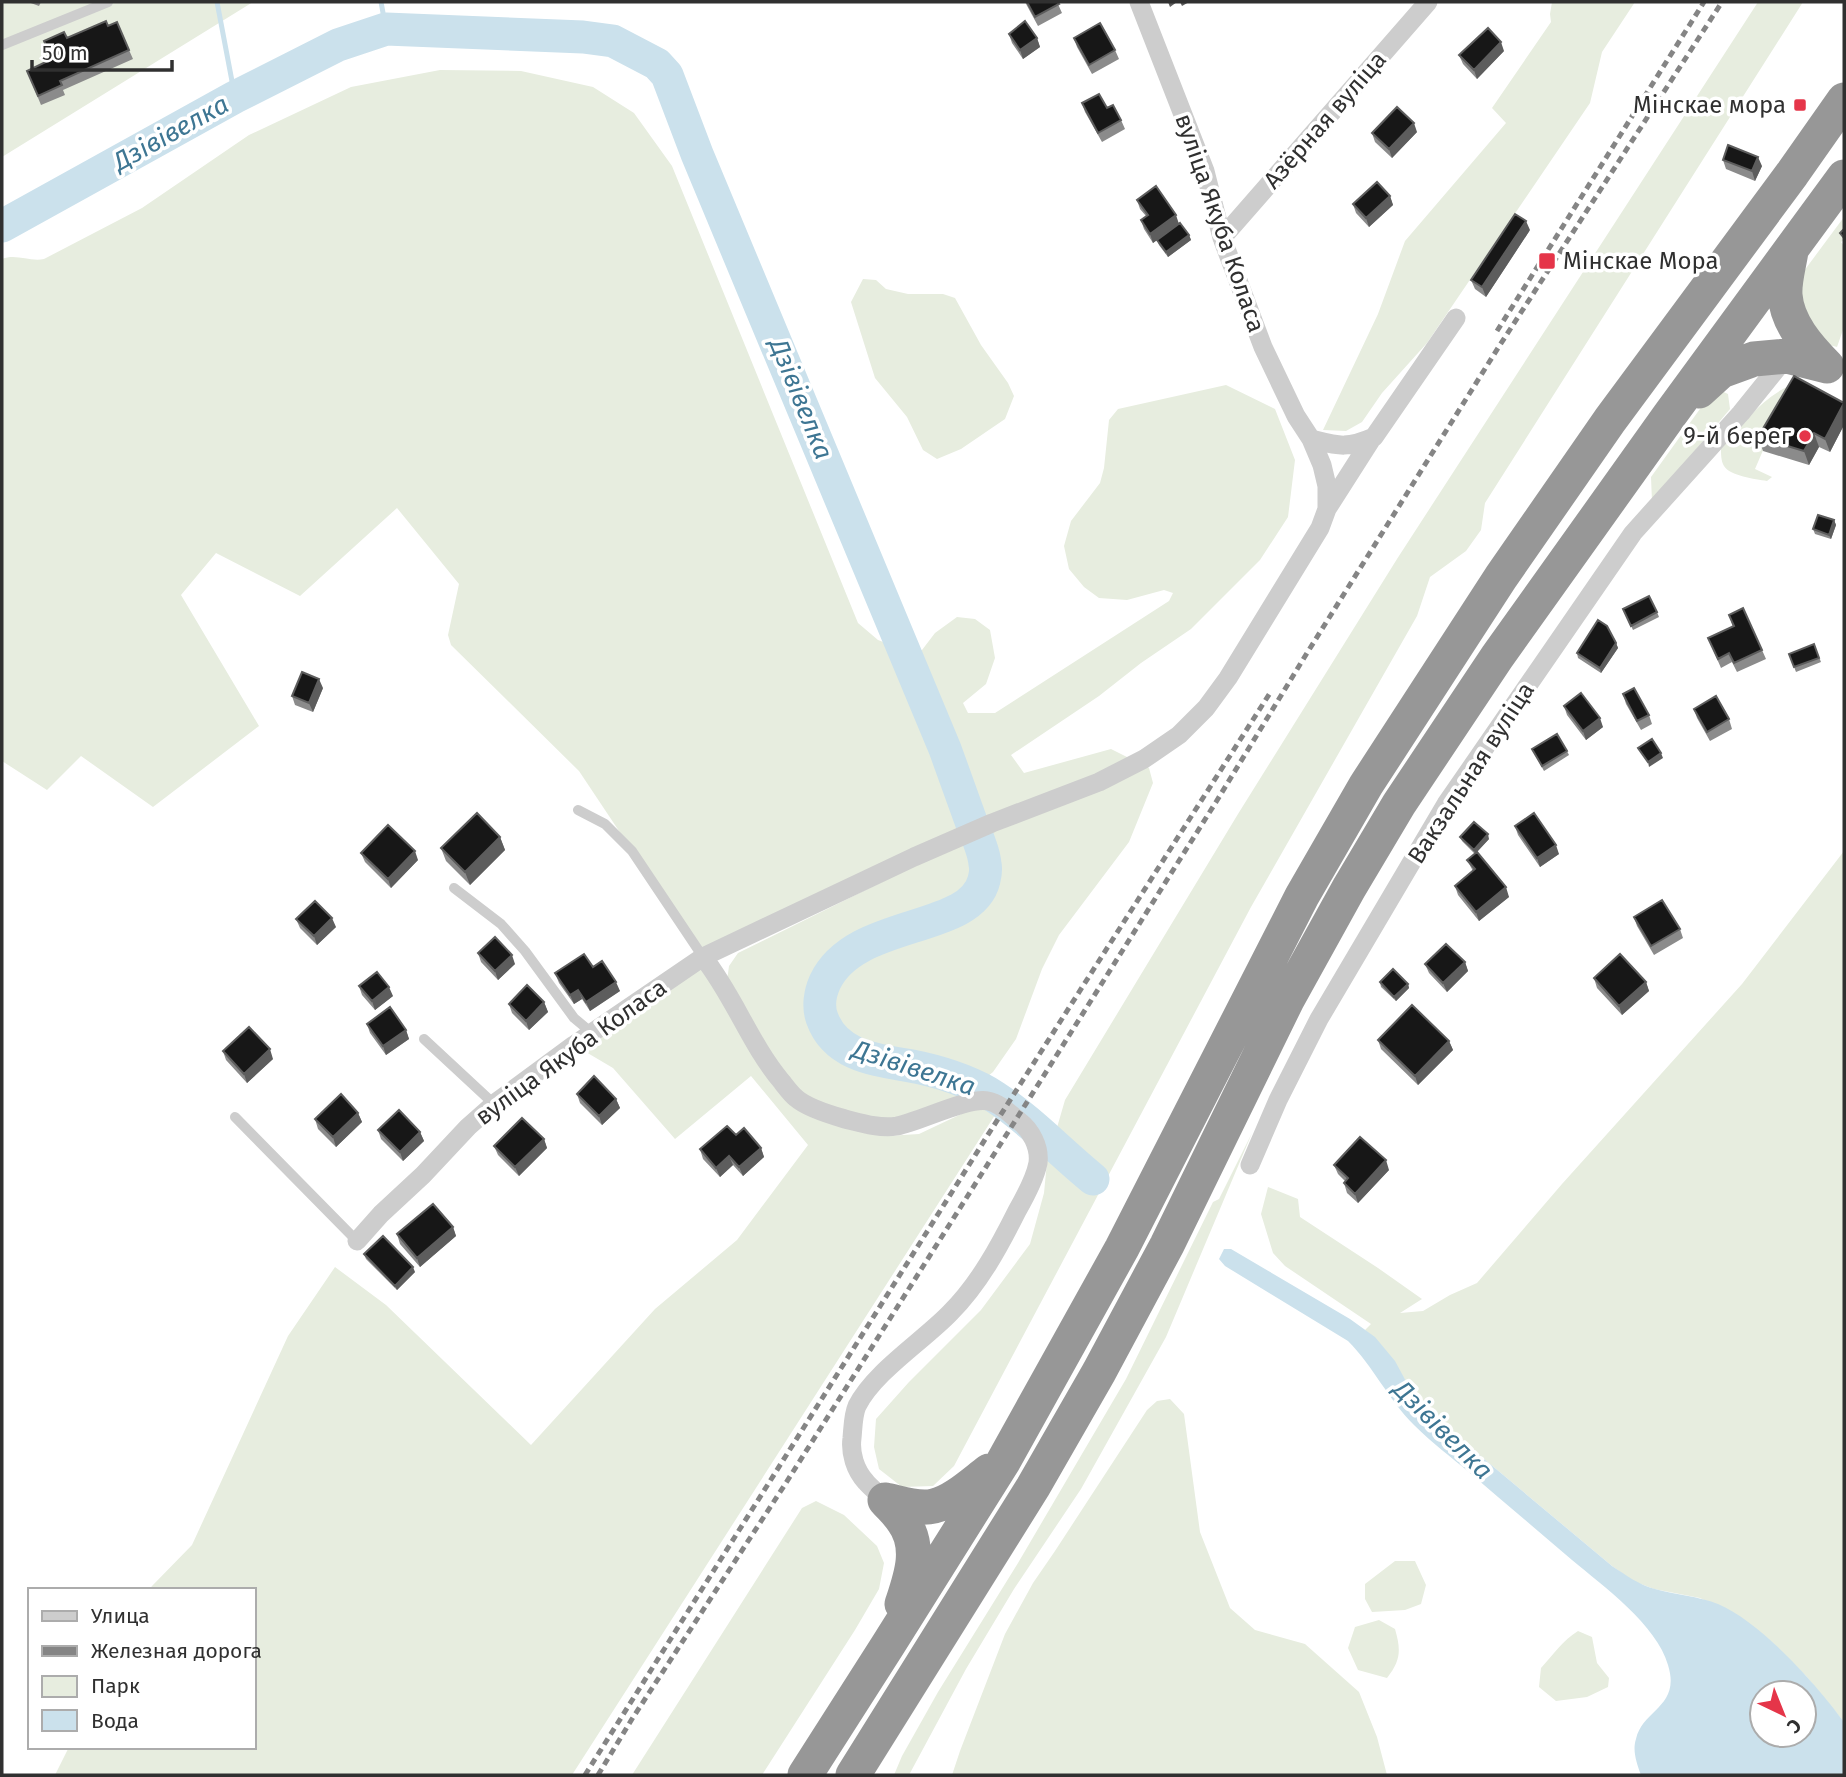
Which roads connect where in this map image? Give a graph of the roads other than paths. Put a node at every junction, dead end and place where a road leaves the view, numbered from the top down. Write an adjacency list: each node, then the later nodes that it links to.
1 (108, 2): 4 (lane)
2 (1139, 2): 7 (street, вуліца Якуба Коласа)
3 (1428, 2): 7 (street, Азёрная вуліца)
4 (2, 45)
5 (1844, 100): 25 (highway)
6 (1844, 177): 8 (highway)
7 (1222, 238): 14 (street, вуліца Якуба Коласа)
8 (1791, 250): 11 (highway); 12 (highway)
9 (1456, 318): 13 (street, вуліца Якуба Коласа)
10 (1787, 356): 11 (highway); 12 (highway); 23 (street, Вакзальная вуліца)
11 (1835, 374)
12 (1669, 416): 28 (highway)
13 (1374, 436): 14 (street); 15 (street, вуліца Якуба Коласа)
14 (1311, 439): 15 (street, вуліца Якуба Коласа)
15 (1327, 509): 18 (street, вуліца Якуба Коласа)
16 (578, 810): 18 (lane)
17 (454, 888): 19 (lane)
18 (703, 957): 19 (street, вуліца Якуба Коласа); 26 (street)
19 (592, 1033): 21 (street, вуліца Якуба Коласа)
20 (424, 1039): 21 (lane)
21 (494, 1104): 24 (street, вуліца Якуба Коласа)
22 (235, 1117): 24 (lane)
23 (1250, 1166)
24 (357, 1241)
25 (1003, 1462): 26 (highway); 27 (highway)
26 (885, 1500): 27 (highway)
27 (888, 1645): 29 (highway)
28 (869, 1757)
29 (805, 1775)

